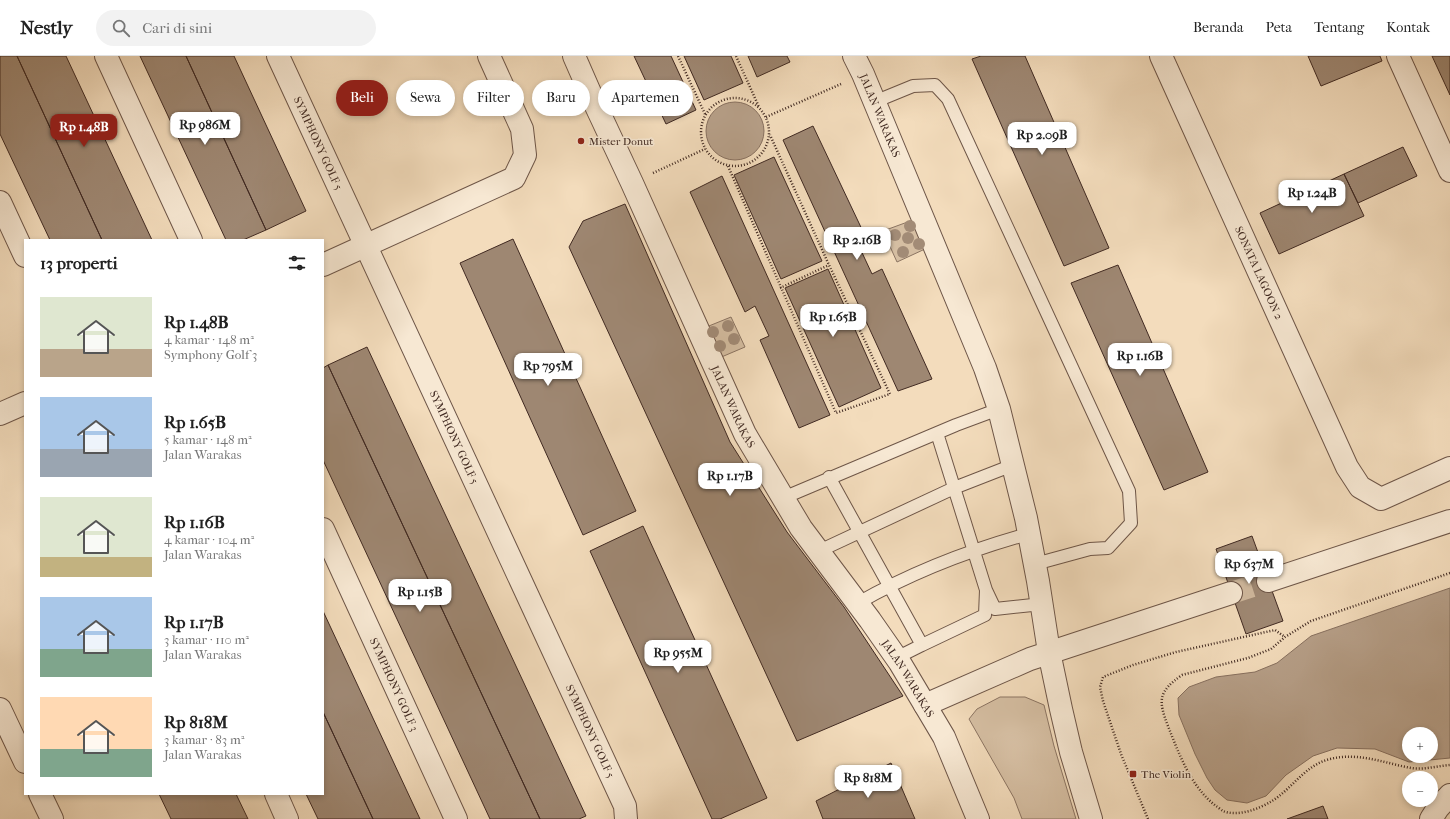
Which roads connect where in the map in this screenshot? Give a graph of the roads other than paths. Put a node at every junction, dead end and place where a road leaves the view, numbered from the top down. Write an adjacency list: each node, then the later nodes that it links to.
1 (106, 56): 11 (street)
2 (278, 56): 12 (street, SYMPHONY GOLF 5)
3 (489, 56): 12 (street)
4 (574, 56): 23 (street, JALAN WARAKAS)
5 (1161, 56): 20 (street, SONATA LAGOON 2)
6 (1398, 56): 9 (street)
7 (858, 65): 8 (street, JALAN WARAKAS)
8 (874, 102): 16 (street, JALAN WARAKAS); 30 (lane)
9 (1450, 171)
10 (0, 202): 13 (street)
11 (191, 239)
12 (366, 246): 14 (street); 49 (street, SYMPHONY GOLF 5)
13 (24, 254)
14 (324, 266)
15 (24, 403): 17 (street)
16 (999, 409): 18 (lane); 19 (street, JALAN WARAKAS)
17 (0, 414)
18 (937, 432): 21 (lane); 22 (lane)
19 (1013, 465): 22 (lane); 27 (street, JALAN WARAKAS)
20 (1450, 468)
21 (830, 477): 23 (lane); 26 (lane)
22 (954, 488): 26 (lane); 29 (lane)
23 (783, 498): 28 (street, JALAN WARAKAS)
24 (1450, 521): 31 (street)
25 (324, 531): 48 (street, SYMPHONY GOLF 3)
26 (860, 532): 28 (lane); 32 (lane)
27 (1028, 534): 29 (lane); 30 (street, JALAN WARAKAS)
28 (819, 551): 35 (street, JALAN WARAKAS)
29 (974, 551): 32 (lane); 33 (lane)
30 (1035, 564): 36 (street, JALAN WARAKAS)
31 (1268, 580)
32 (889, 586): 35 (lane); 37 (lane)
33 (986, 590): 36 (lane); 37 (lane)
34 (1232, 592): 38 (street)
35 (858, 604): 39 (street, JALAN WARAKAS)
36 (1042, 604): 38 (street, JALAN WARAKAS)
37 (922, 645): 39 (lane)
38 (1049, 652): 40 (street); 51 (street, JALAN WARAKAS)
39 (896, 658): 40 (street, JALAN WARAKAS)
40 (925, 705): 50 (street, JALAN WARAKAS)
41 (0, 709): 42 (street)
42 (24, 760)
43 (40, 795): 46 (street)
44 (276, 795): 47 (street)
45 (1450, 795): 52 (street)
46 (52, 819)
47 (287, 819)
48 (456, 819)
49 (626, 819)
50 (978, 819)
51 (1091, 819)
52 (1431, 819)

